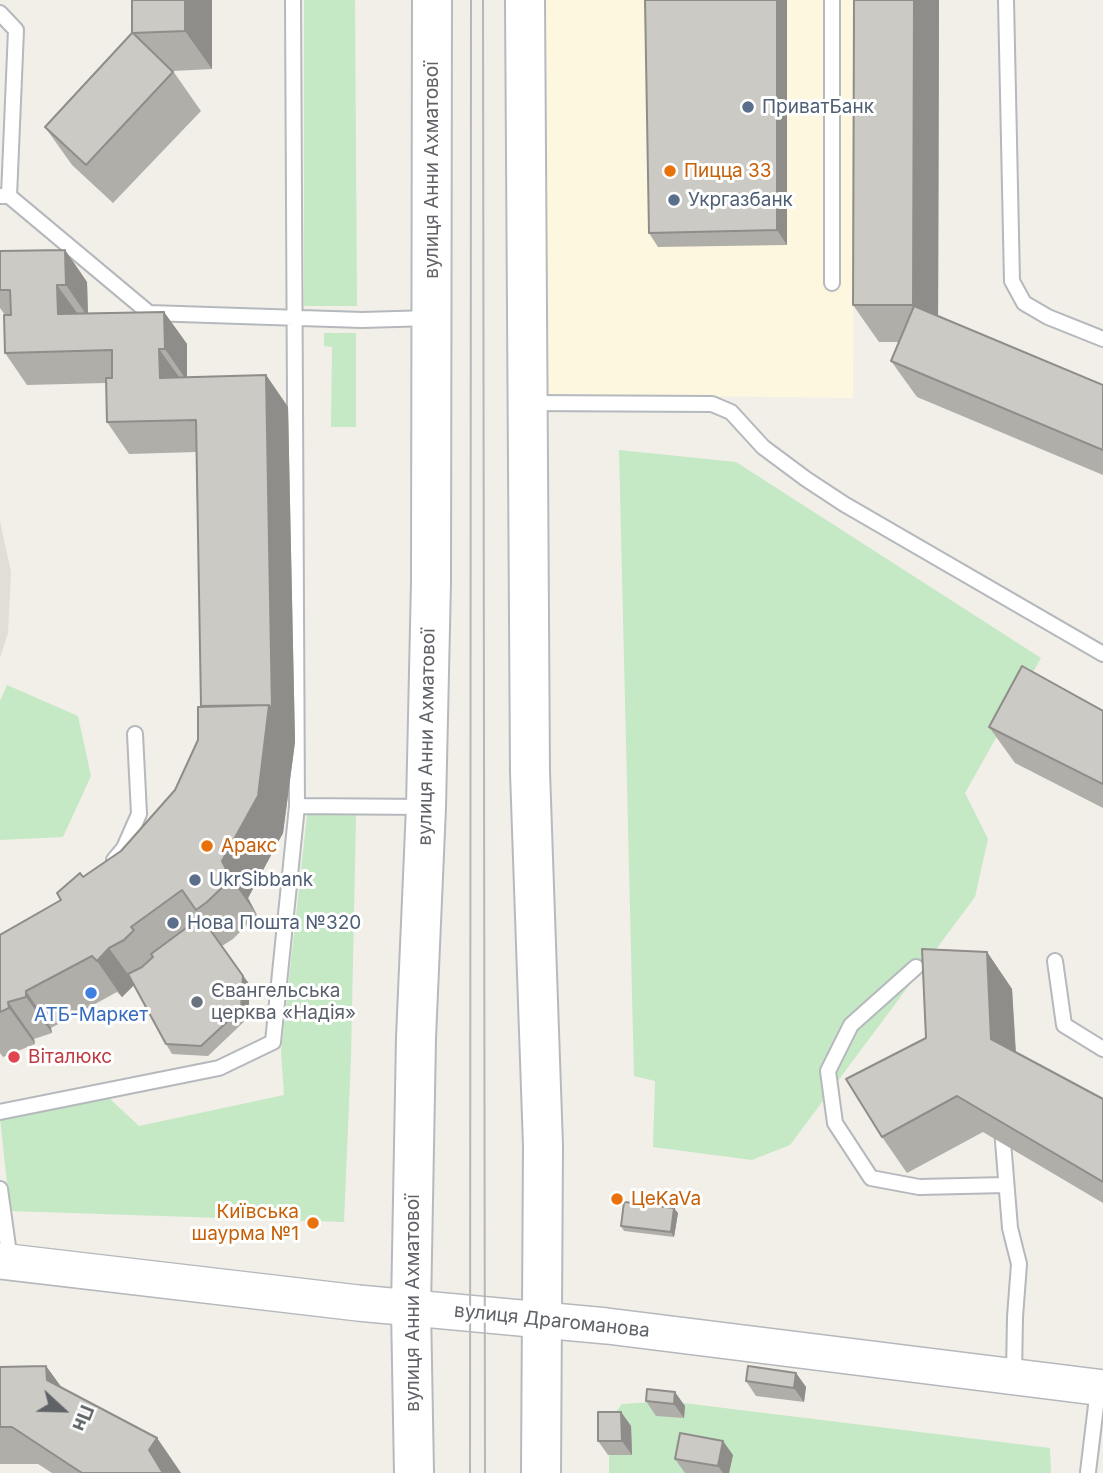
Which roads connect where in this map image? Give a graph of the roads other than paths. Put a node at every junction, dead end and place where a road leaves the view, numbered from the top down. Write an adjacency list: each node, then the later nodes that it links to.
1 (293, 0): 9 (lane)
2 (432, 0): 10 (main road, вулиця Анни Ахматової)
3 (525, 0): 12 (main road)
4 (832, 0): 8 (lane)
5 (1006, 0): 11 (lane)
6 (0, 13): 7 (lane)
7 (5, 196): 9 (lane)
8 (832, 283)
9 (293, 318): 10 (lane); 15 (lane)
10 (433, 318): 16 (main road, вулиця Анни Ахматової)
11 (1103, 339)
12 (526, 403): 13 (lane); 27 (main road)
13 (1103, 654)
14 (135, 734): 17 (lane)
15 (297, 806): 16 (lane); 21 (lane)
16 (426, 807): 26 (main road, вулиця Анни Ахматової)
17 (106, 869)
18 (1055, 961): 20 (lane)
19 (916, 967): 23 (lane)
20 (1103, 1049)
21 (0, 1112)
22 (1002, 1129): 23 (lane)
23 (1006, 1185): 28 (lane)
24 (0, 1189): 25 (lane)
25 (5, 1262): 26 (street, вулиця Драгоманова)
26 (411, 1308): 27 (street, вулиця Драгоманова); 31 (main road, вулиця Анни Ахматової)
27 (543, 1320): 28 (street, вулиця Драгоманова); 32 (main road)
28 (1014, 1377): 29 (street, вулиця Драгоманова)
29 (1101, 1387): 30 (lane)
30 (1088, 1472)
31 (414, 1473)
32 (541, 1473)

